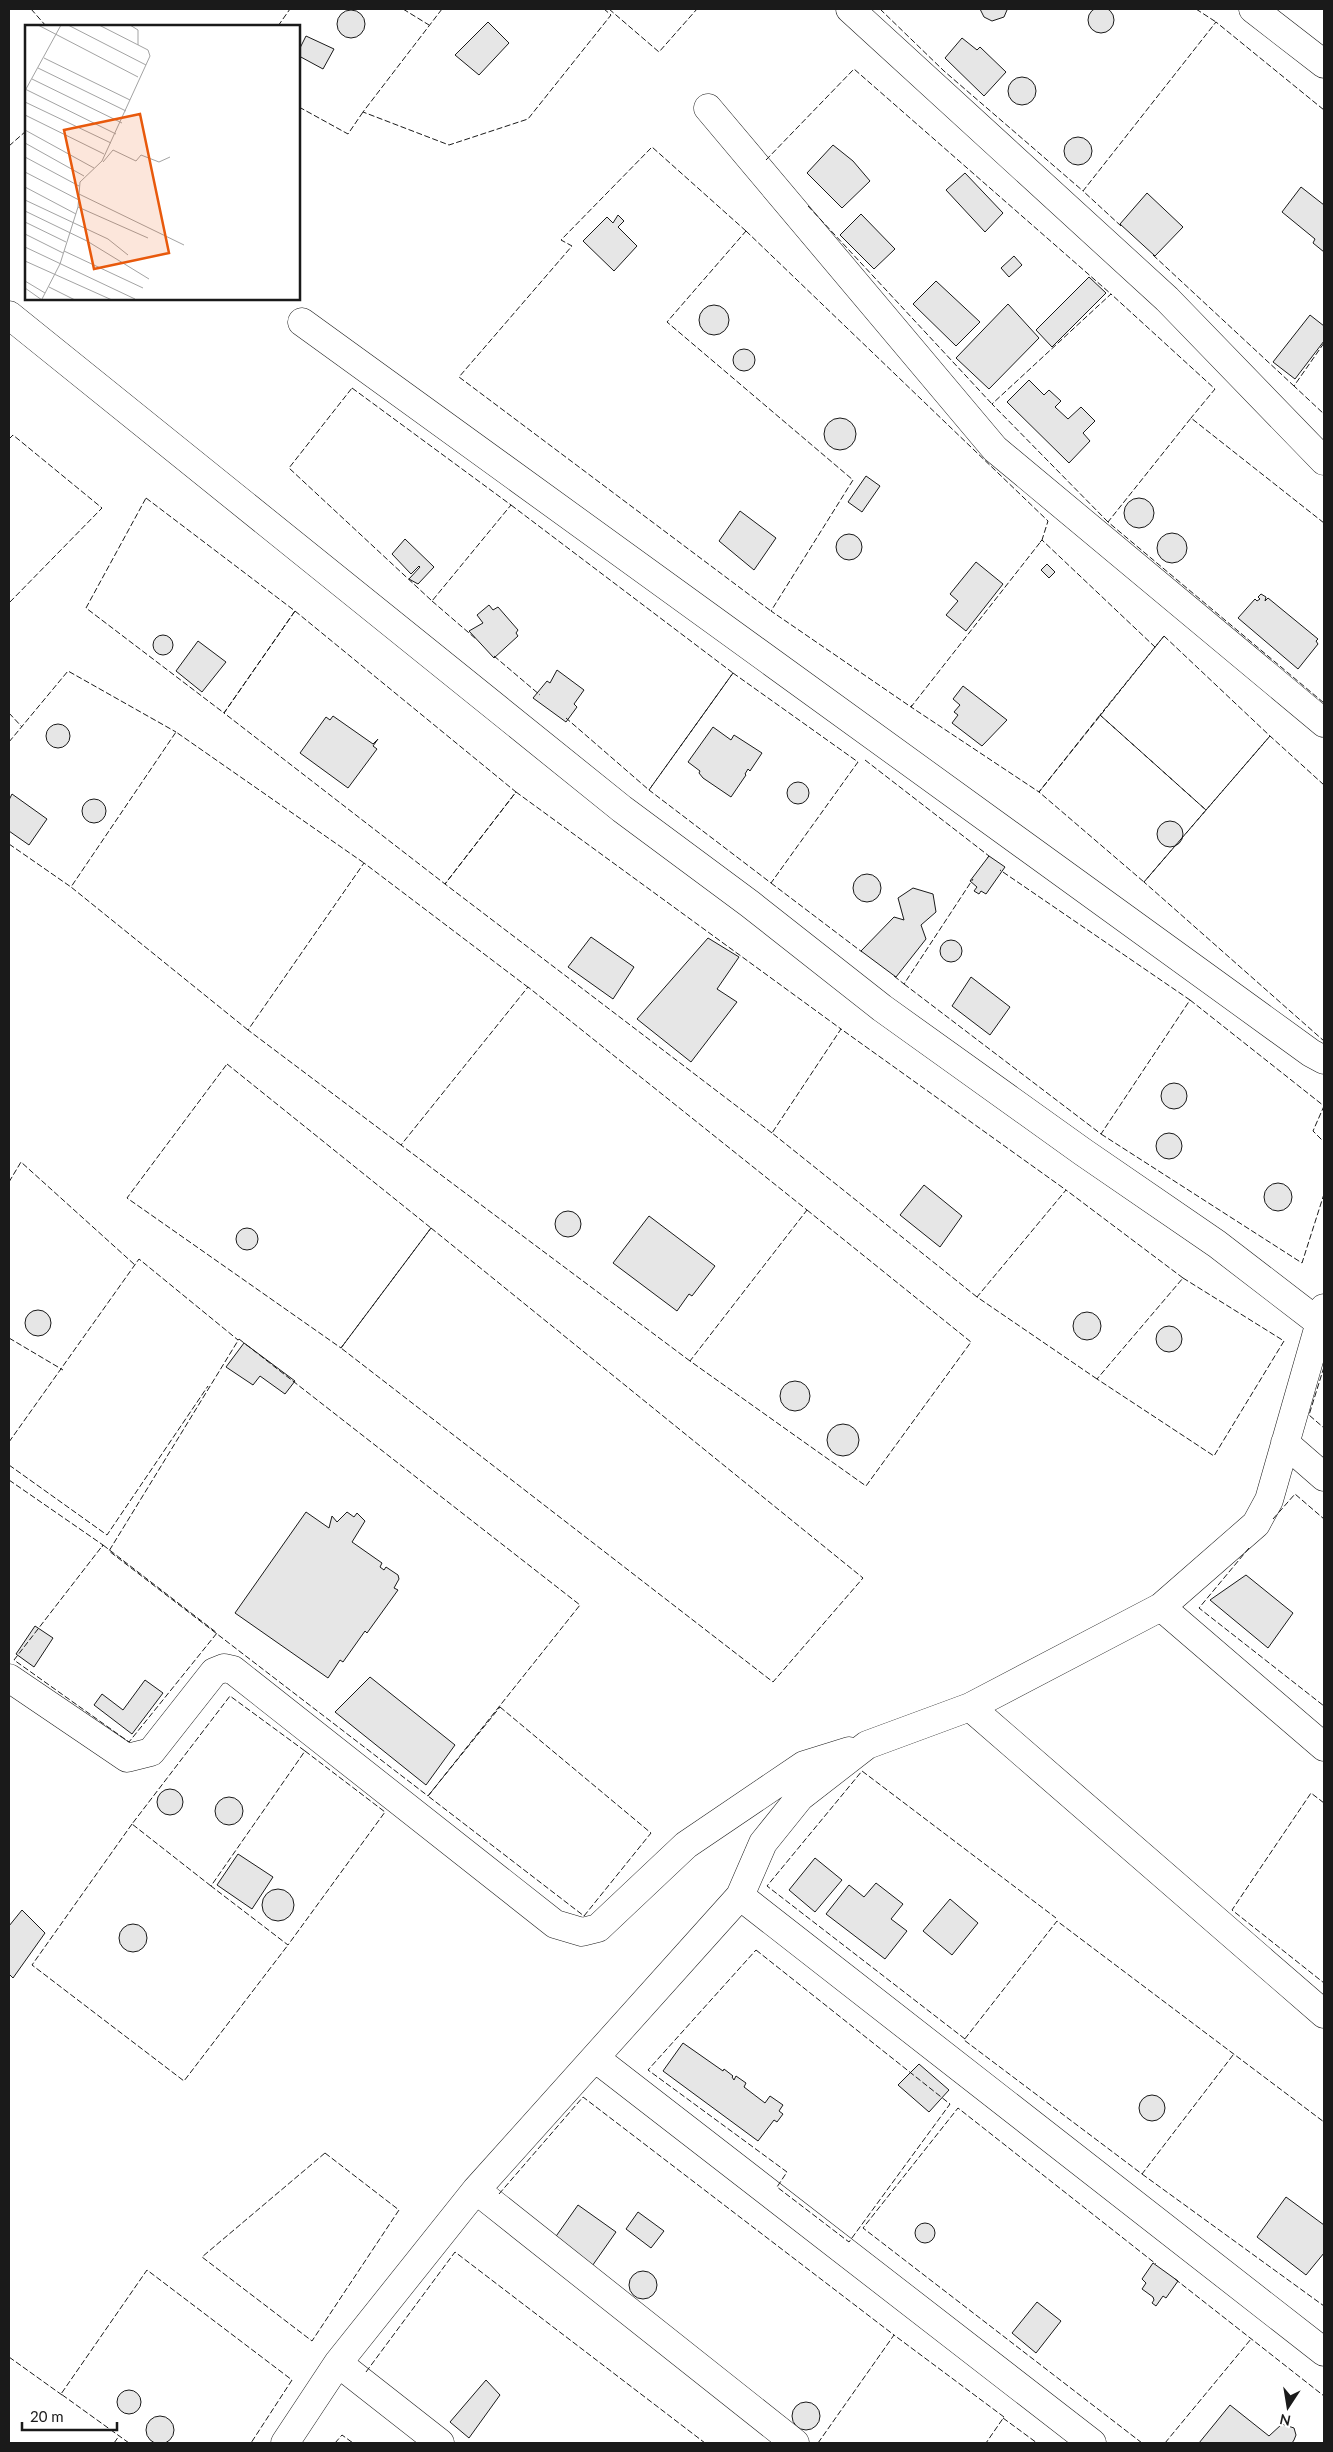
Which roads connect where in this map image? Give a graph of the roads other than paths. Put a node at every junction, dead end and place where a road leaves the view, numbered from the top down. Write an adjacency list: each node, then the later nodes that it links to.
1 (850, 9): 7 (street)
2 (1253, 9): 3 (street)
3 (1324, 64)
4 (708, 108): 8 (street)
5 (9, 316): 10 (street)
6 (302, 322): 9 (street)
7 (1324, 461)
8 (1324, 723)
9 (1324, 1060)
10 (1323, 1316): 11 (street)
11 (1285, 1443): 12 (street); 13 (street)
12 (1324, 1476)
13 (1161, 1607): 15 (street); 17 (street)
14 (9, 1678): 16 (street)
15 (970, 1707): 16 (street); 19 (street)
16 (867, 1745): 18 (street)
17 (1324, 1747)
18 (740, 1896): 20 (street); 22 (street)
19 (1324, 2014)
20 (595, 2058): 21 (street); 27 (street)
21 (476, 2190): 23 (street); 26 (street)
22 (1324, 2352)
23 (338, 2363): 24 (street); 25 (street)
24 (285, 2443)
25 (440, 2443)
26 (795, 2443)
27 (1092, 2443)

